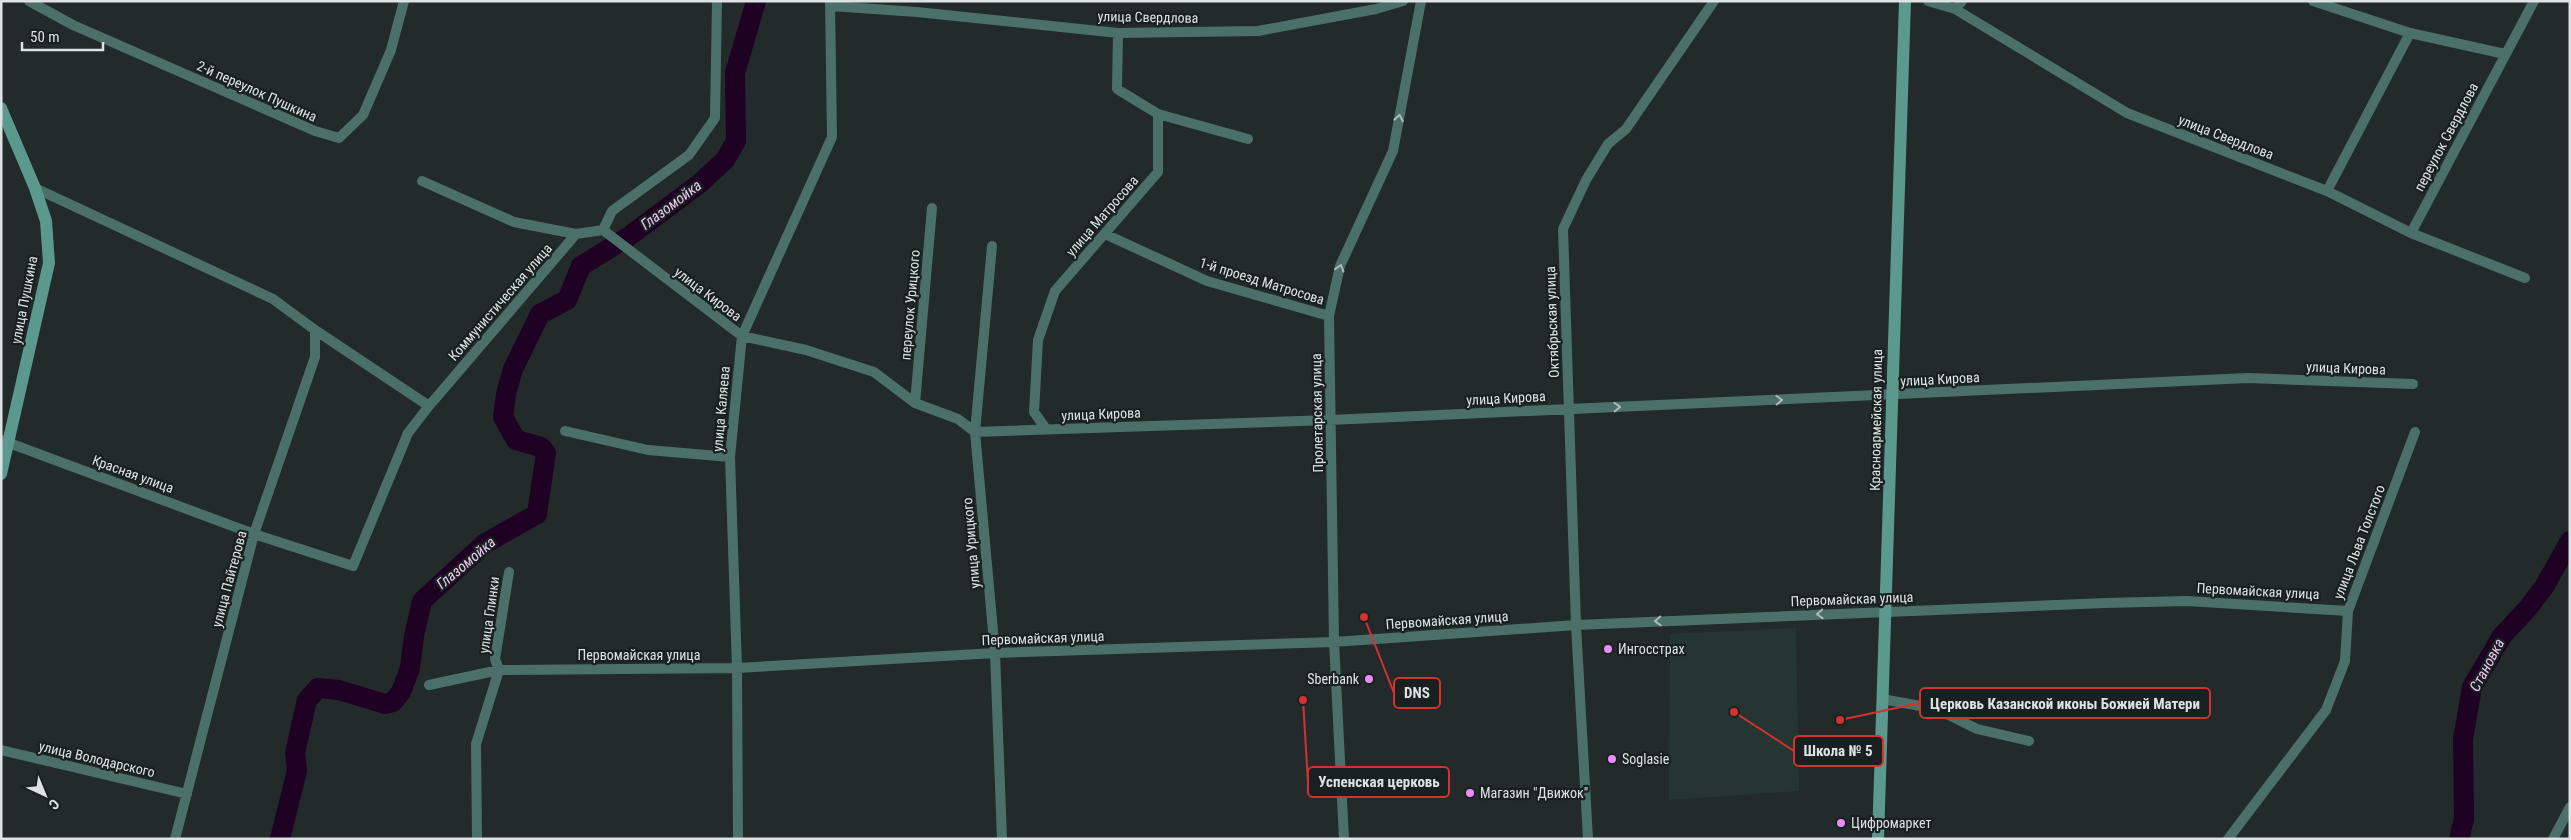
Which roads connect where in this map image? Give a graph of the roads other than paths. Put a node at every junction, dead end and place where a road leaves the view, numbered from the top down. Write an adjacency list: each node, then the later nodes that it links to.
1 (29, 1): 2 (street, 2-й переулок Пушкина)
2 (404, 1)
3 (717, 1): 23 (street)
4 (1403, 1): 13 (street, улица Свердлова)
5 (1421, 1): 29 (street, Пролетарская улица, one-way to 5)
6 (1714, 1): 36 (street, Октябрьская улица)
7 (1905, 1): 33 (main road, Красноармейская улица)
8 (1928, 1): 12 (street, улица Свердлова)
9 (2313, 1): 14 (street)
10 (2534, 1): 15 (street, переулок Свердлова)
11 (830, 4): 13 (street, улица Свердлова); 31 (street, улица Каляева)
12 (1959, 5): 21 (street, улица Свердлова)
13 (1118, 33): 17 (street)
14 (2410, 33): 15 (street); 21 (street)
15 (2505, 54): 24 (street, переулок Свердлова)
16 (1, 108): 20 (main road, улица Пушкина)
17 (1158, 114): 18 (street); 26 (street, улица Матросова)
18 (1248, 139)
19 (422, 182): 25 (street)
20 (35, 188): 30 (street); 42 (main road, улица Пушкина)
21 (2327, 191): 24 (street, улица Свердлова)
22 (932, 208): 34 (street, переулок Урицкого)
23 (603, 230): 25 (street); 31 (street, улица Кирова)
24 (2411, 233): 28 (street, улица Свердлова)
25 (576, 234): 35 (street, Коммунистическая улица)
26 (1105, 234): 29 (street, 1-й проезд Матросова); 38 (street, улица Матросова)
27 (992, 246): 40 (street, улица Урицкого)
28 (2525, 278)
29 (1330, 316): 37 (street, Пролетарская улица)
30 (315, 330): 35 (street); 45 (street, улица Пайтерова)
31 (742, 336): 34 (street, улица Кирова); 43 (street, улица Каляева)
32 (2413, 384): 33 (street, улица Кирова)
33 (1891, 395): 36 (street, улица Кирова, one-way to 33); 47 (main road, Красноармейская улица)
34 (915, 403): 40 (street, улица Кирова)
35 (429, 406): 45 (street, Коммунистическая улица)
36 (1568, 409): 37 (street, улица Кирова); 49 (street, Октябрьская улица)
37 (1330, 420): 38 (street, улица Кирова); 50 (street, Пролетарская улица)
38 (1046, 429): 40 (street, улица Кирова)
39 (565, 431): 43 (street)
40 (975, 432): 51 (street, улица Урицкого)
41 (2415, 432): 48 (street, улица Льва Толстого)
42 (5, 442): 44 (main road, улица Пушкина); 45 (street, Красная улица)
43 (730, 457): 52 (street, улица Каляева)
44 (1, 474)
45 (254, 534): 58 (street, улица Пайтерова)
46 (509, 572): 53 (street, улица Глинки)
47 (1886, 611): 48 (street, Первомайская улица); 49 (street, Первомайская улица, one-way to 49); 55 (main road, Красноармейская улица)
48 (2348, 611): 67 (street, улица Льва Толстого)
49 (1576, 625): 50 (street, Первомайская улица); 65 (street, Октябрьская улица)
50 (1334, 642): 51 (street, Первомайская улица); 64 (street, Пролетарская улица)
51 (995, 653): 52 (street, Первомайская улица); 63 (street, улица Урицкого)
52 (737, 668): 53 (street, Первомайская улица); 62 (street, улица Каляева)
53 (499, 670): 54 (street, Первомайская улица); 61 (street, улица Глинки)
54 (430, 685)
55 (1882, 699): 56 (street); 66 (main road, Красноармейская улица)
56 (2029, 741)
57 (1, 750): 58 (street, улица Володарского)
58 (187, 794): 60 (street, улица Пайтерова)
59 (2570, 807): 68 (street)
60 (175, 839)
61 (477, 839)
62 (738, 839)
63 (1002, 839)
64 (1344, 839)
65 (1588, 839)
66 (1878, 839)
67 (2228, 839)
68 (2553, 839)

